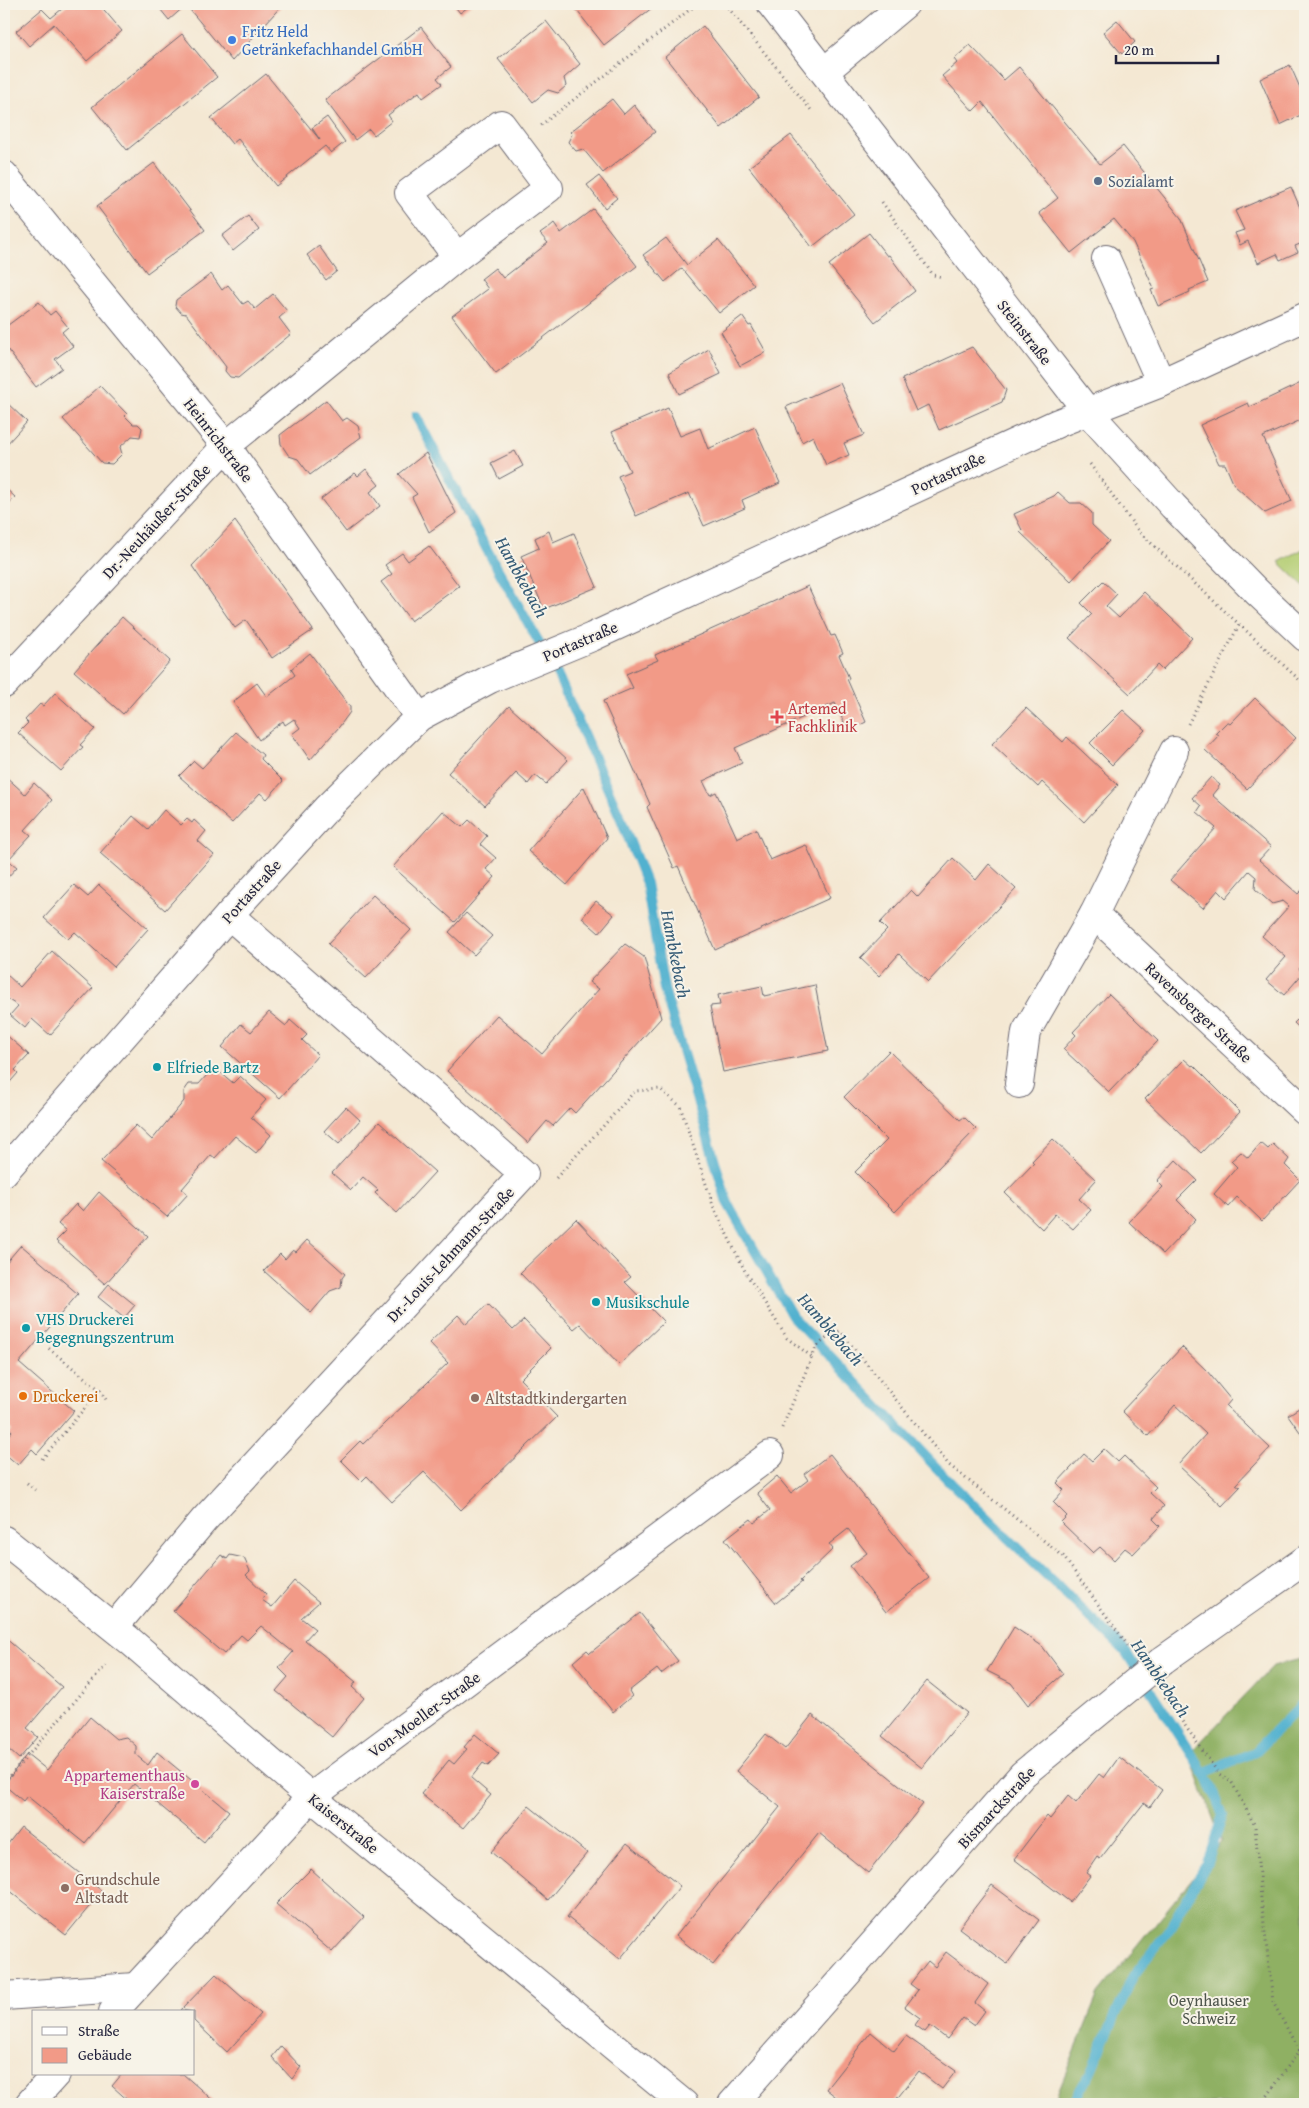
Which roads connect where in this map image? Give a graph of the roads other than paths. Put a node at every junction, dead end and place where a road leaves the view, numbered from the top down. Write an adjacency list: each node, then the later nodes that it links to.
1 (771, 4): 3 (street, Steinstraße)
2 (905, 4): 3 (street)
3 (825, 71): 9 (street, Steinstraße)
4 (4, 175): 10 (street, Heinrichstraße)
5 (457, 257): 5 (street, Dr.-Neuhäußer-Straße); 10 (street, Dr.-Neuhäußer-Straße)
6 (1106, 259): 8 (street)
7 (1305, 317): 8 (street, Portastraße)
8 (1161, 383): 9 (street, Portastraße)
9 (1088, 412): 11 (street, Steinstraße); 13 (street, Portastraße)
10 (226, 446): 12 (street, Dr.-Neuhäußer-Straße); 13 (street, Heinrichstraße)
11 (1305, 637)
12 (4, 684)
13 (419, 717): 16 (street, Portastraße)
14 (1174, 751): 15 (street)
15 (1094, 914): 17 (street); 18 (street, Ravensberger Straße)
16 (229, 915): 19 (street, Portastraße); 23 (street, Dr.-Louis-Lehmann-Straße)
17 (1019, 1084)
18 (1305, 1111)
19 (4, 1172)
20 (770, 1454): 24 (street, Von-Moeller-Straße)
21 (4, 1540): 23 (street, Kaiserstraße)
22 (1305, 1560): 31 (street, Bismarckstraße, bridge)
23 (121, 1634): 24 (street, Kaiserstraße)
24 (311, 1797): 25 (street, Von-Moeller-Straße); 30 (street, Kaiserstraße)
25 (135, 1987): 26 (street); 27 (street, Von-Moeller-Straße)
26 (4, 1996)
27 (114, 2010)
28 (54, 2076): 29 (street)
29 (29, 2104)
30 (684, 2104)
31 (732, 2104)

